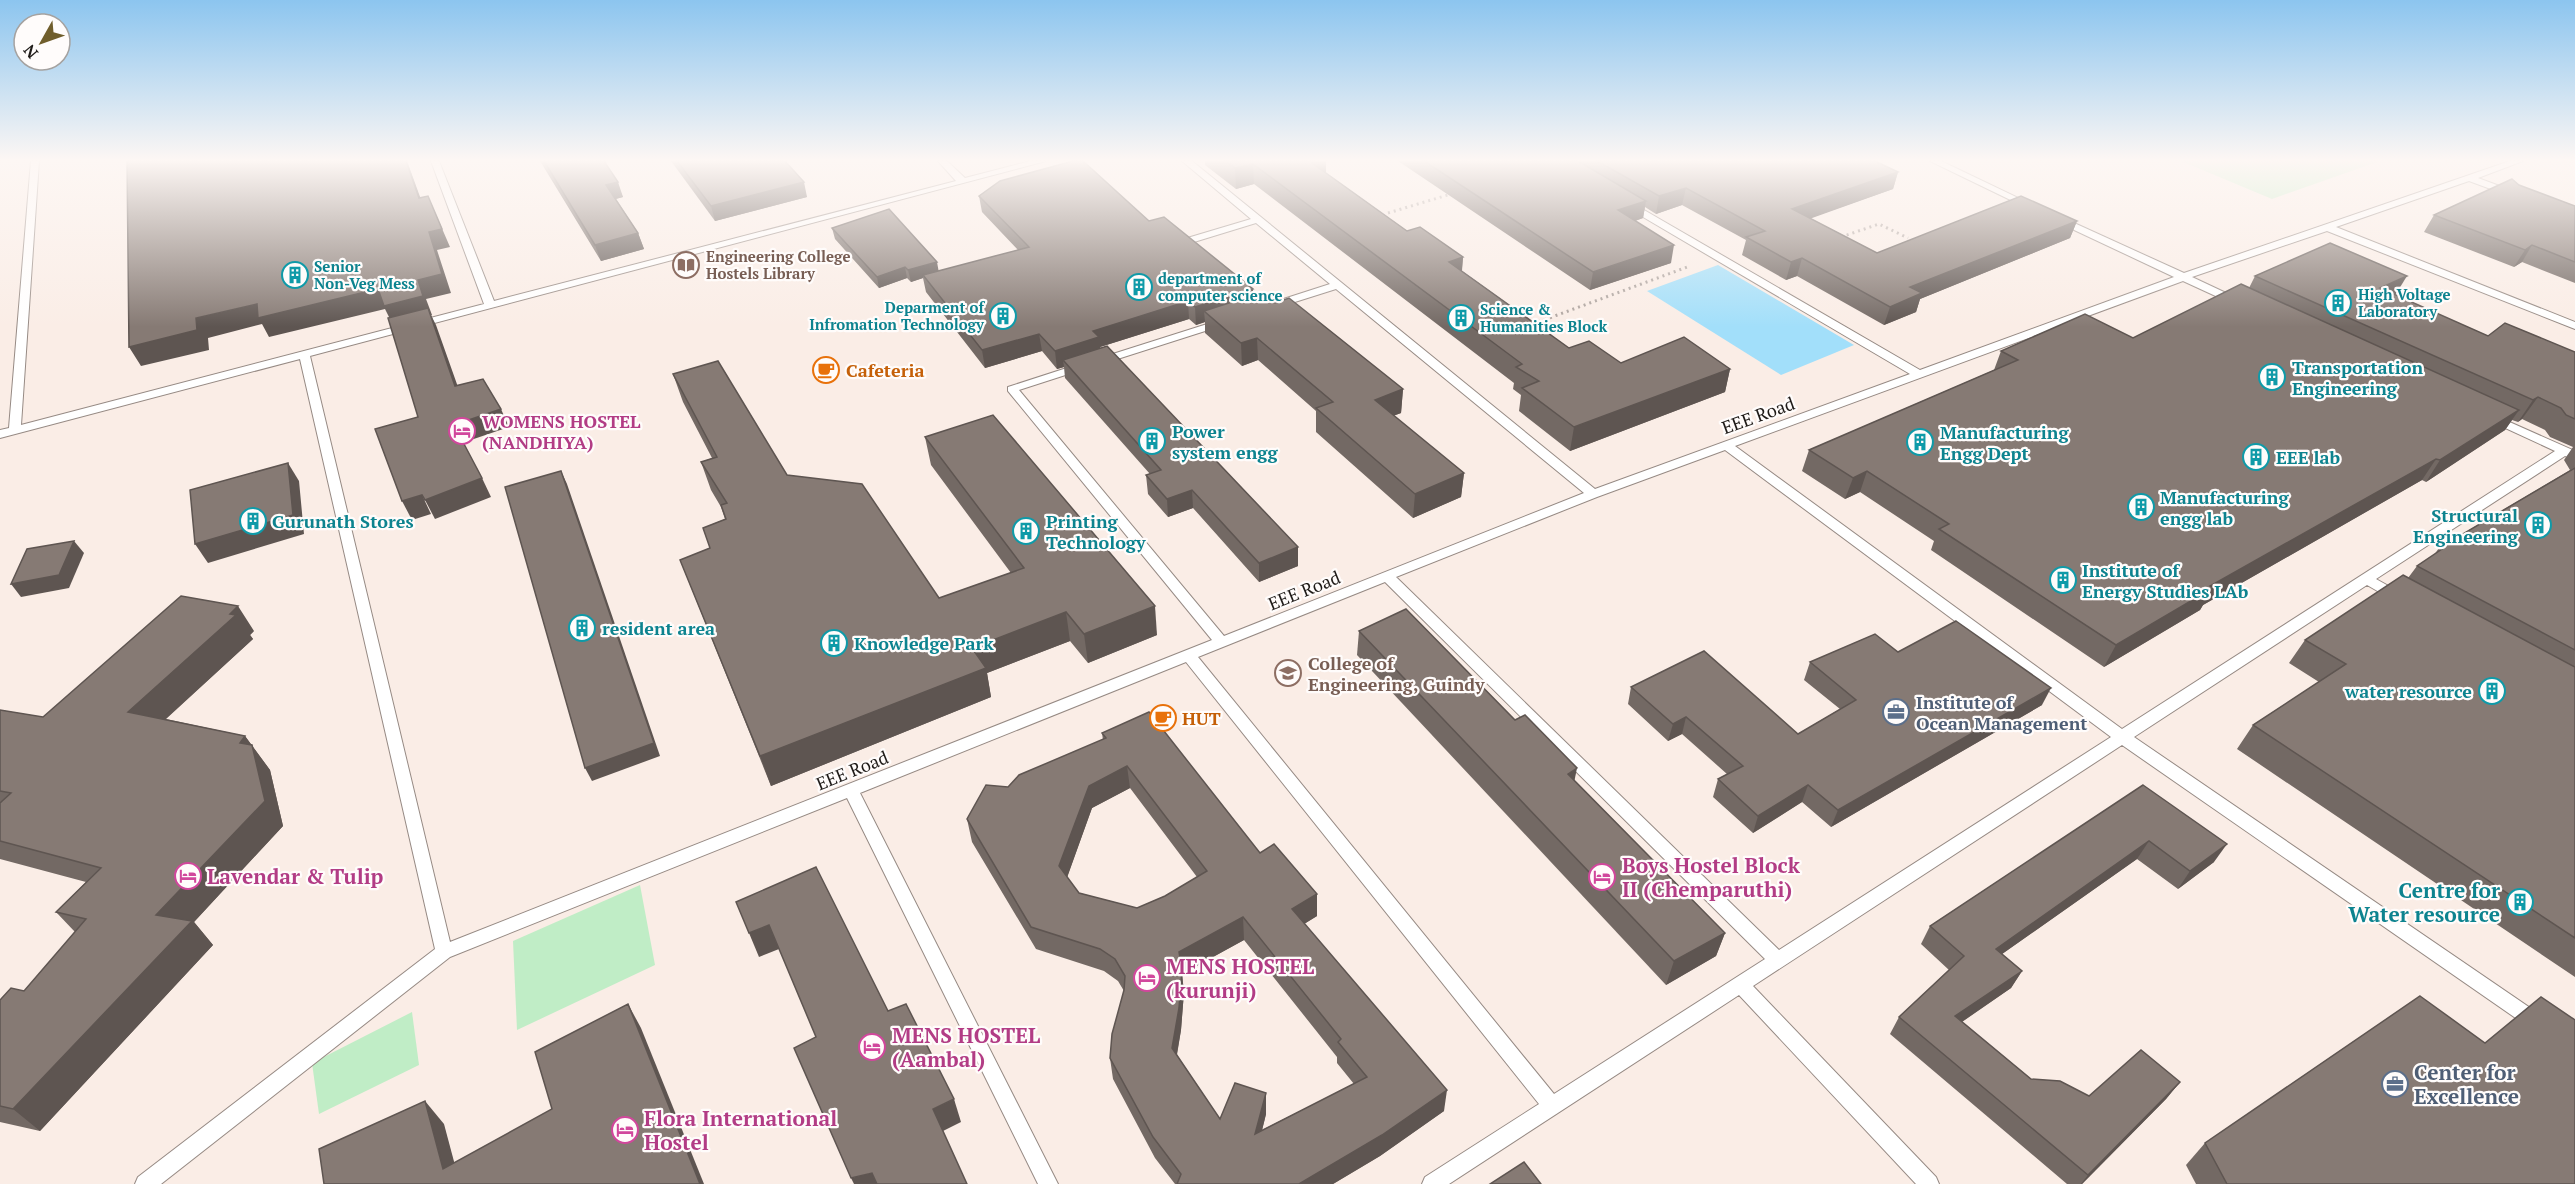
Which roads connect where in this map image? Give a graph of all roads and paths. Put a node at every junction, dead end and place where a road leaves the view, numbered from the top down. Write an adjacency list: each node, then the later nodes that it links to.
1 (30, 216): 25 (lane)
2 (456, 216): 16 (lane)
3 (828, 216): 16 (lane)
4 (1252, 216): 8 (lane)
5 (1650, 216): 13 (lane)
6 (2053, 216): 14 (lane)
7 (2359, 216): 9 (lane, EEE Road)
8 (1257, 220): 12 (lane); 15 (lane)
9 (2326, 227): 14 (lane, EEE Road); 21 (lane)
10 (1908, 238): 11 (path)
11 (1834, 240)
12 (1204, 256)
13 (1717, 256): 20 (path); 23 (lane)
14 (2183, 277): 17 (lane); 23 (lane, EEE Road)
15 (1337, 285): 18 (lane); 29 (lane)
16 (490, 305): 22 (lane)
17 (2248, 307)
18 (1265, 308)
19 (1232, 319): 33 (lane)
20 (1533, 324)
21 (2575, 326)
22 (304, 354): 25 (lane); 37 (lane)
23 (1920, 375): 27 (lane, EEE Road)
24 (2477, 411): 28 (lane)
25 (15, 430): 26 (lane)
26 (0, 434)
27 (1726, 446): 29 (lane, EEE Road); 35 (lane)
28 (2569, 453): 31 (lane)
29 (1593, 494): 30 (lane, EEE Road)
30 (1387, 576): 33 (lane, EEE Road); 38 (lane)
31 (2366, 579): 32 (lane); 35 (lane)
32 (2408, 602)
33 (1221, 642): 34 (lane, EEE Road)
34 (1188, 655): 36 (lane, EEE Road); 41 (lane)
35 (2122, 737): 38 (lane); 40 (lane)
36 (851, 790): 37 (lane, EEE Road); 43 (lane)
37 (444, 952): 42 (lane, EEE Road)
38 (1778, 960): 39 (lane)
39 (1740, 984): 41 (lane); 45 (lane)
40 (2546, 1029)
41 (1552, 1106): 44 (lane)
42 (145, 1184)
43 (1048, 1184)
44 (1432, 1184)
45 (1929, 1184)

